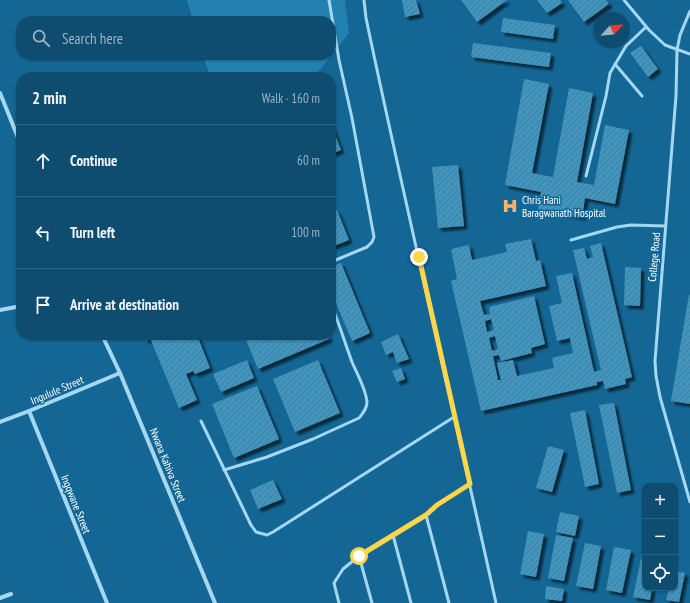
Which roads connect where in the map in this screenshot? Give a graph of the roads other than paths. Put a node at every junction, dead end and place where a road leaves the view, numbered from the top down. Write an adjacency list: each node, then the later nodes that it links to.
1 (329, 0): 5 (lane)
2 (364, 0): 24 (lane)
3 (624, 0): 6 (lane)
4 (690, 11): 8 (lane, College Road)
5 (332, 16)
6 (646, 27): 8 (lane); 10 (lane)
7 (336, 42): 17 (lane)
8 (677, 50): 9 (lane); 15 (lane, College Road)
9 (690, 54)
10 (616, 64): 12 (lane); 14 (lane)
11 (0, 94): 13 (street)
12 (642, 96)
13 (16, 133)
14 (586, 176)
15 (665, 226): 16 (lane); 29 (lane, College Road)
16 (571, 240)
17 (336, 260)
18 (16, 307): 19 (street)
19 (0, 310)
20 (336, 317): 27 (lane)
21 (104, 340): 22 (street, Nwana Kahiva Street)
22 (120, 373): 23 (street, Ingulule Street); 36 (street, Nwana Kahiva Street)
23 (29, 412): 26 (street, Ingulule Street); 35 (street, Ingqwane Street)
24 (454, 417): 27 (lane); 28 (lane)
25 (201, 421): 27 (lane)
26 (0, 422)
27 (224, 470)
28 (470, 484): 30 (lane); 41 (lane)
29 (690, 502)
30 (426, 515): 31 (lane); 40 (lane)
31 (393, 535): 32 (lane); 39 (lane)
32 (359, 556): 37 (lane); 38 (lane)
33 (11, 594): 34 (street)
34 (0, 598)
35 (107, 603)
36 (215, 603)
37 (340, 603)
38 (372, 603)
39 (411, 603)
40 (449, 603)
41 (496, 603)

